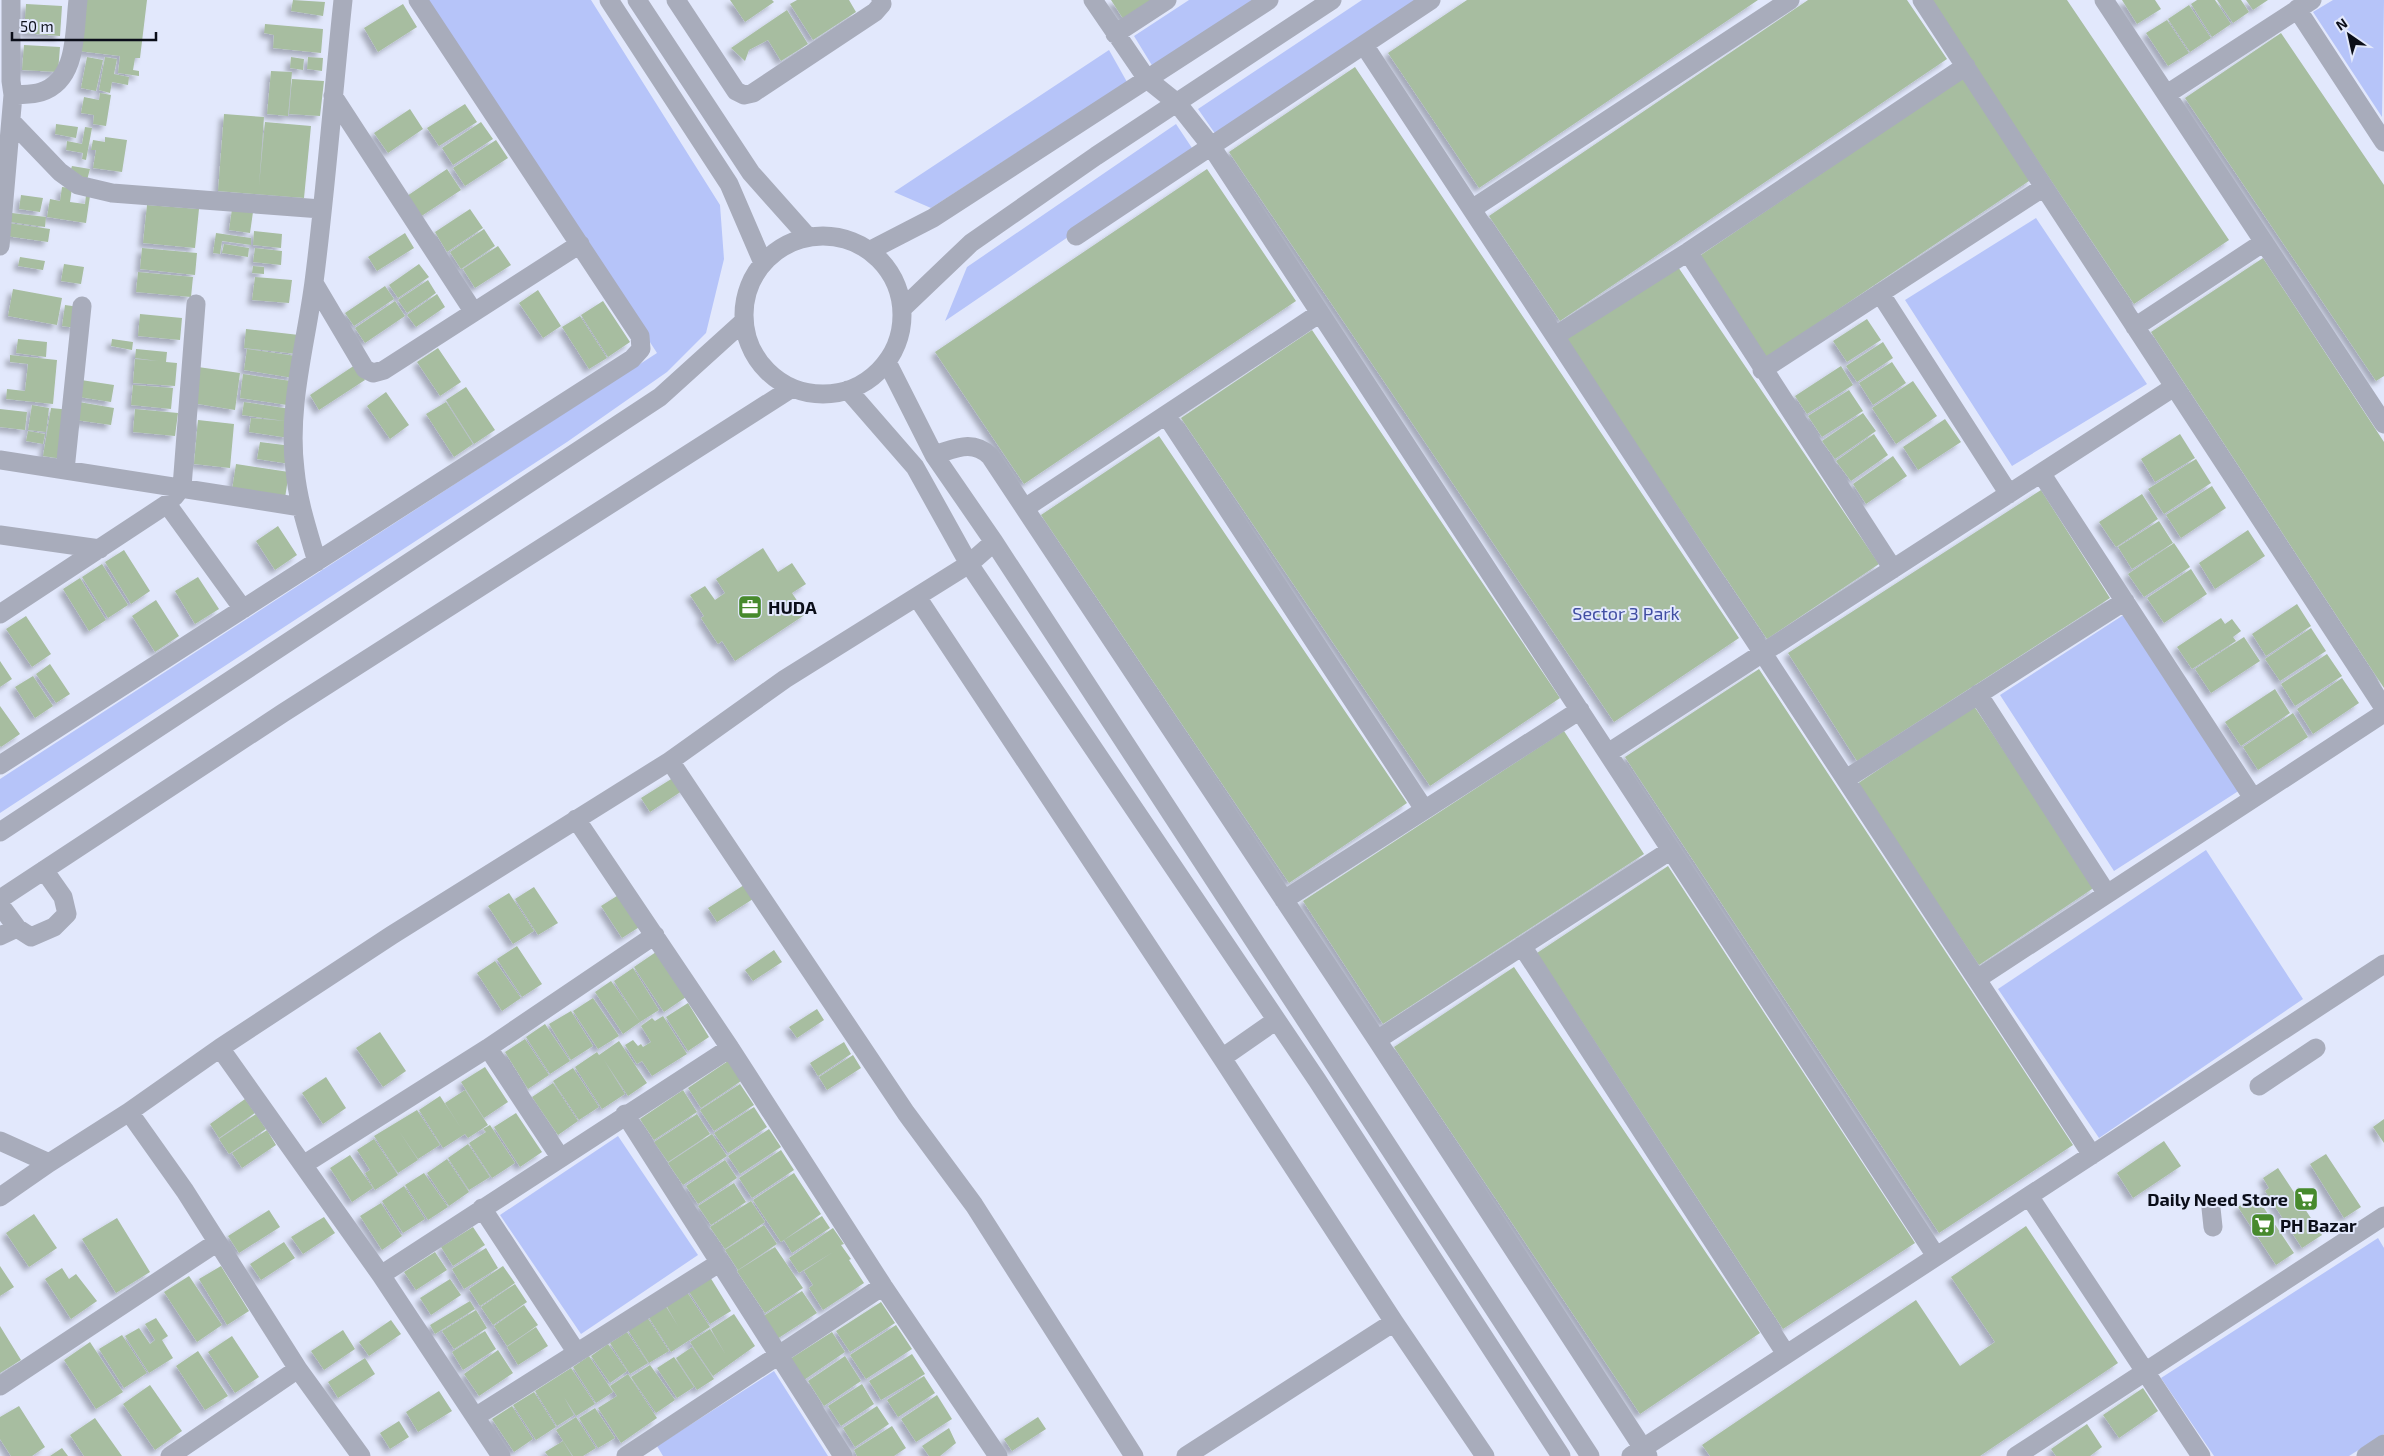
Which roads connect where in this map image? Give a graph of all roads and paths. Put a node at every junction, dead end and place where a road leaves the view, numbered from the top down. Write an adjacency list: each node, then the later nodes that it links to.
1 (11, 0): 22 (street)
2 (78, 0): 22 (street)
3 (343, 0): 24 (street)
4 (418, 0): 35 (street)
5 (609, 0): 39 (street)
6 (637, 0): 32 (street)
7 (676, 0): 8 (street)
8 (881, 0)
9 (1094, 0): 18 (street)
10 (1167, 0): 18 (street)
11 (1269, 0): 21 (street)
12 (1332, 0): 25 (street)
13 (1431, 0): 19 (street)
14 (1790, 0): 31 (street)
15 (1922, 0): 20 (street)
16 (2104, 0): 23 (street)
17 (2304, 5): 23 (street); 27 (street)
18 (1115, 34): 21 (street)
19 (1364, 45): 28 (street); 31 (street)
20 (1966, 66): 29 (street); 38 (street)
21 (1147, 79): 25 (street); 37 (street)
22 (8, 85): 26 (street)
23 (2167, 94): 34 (street)
24 (333, 96): 30 (street); 45 (street)
25 (1177, 103): 28 (street); 44 (street)
26 (11, 121): 30 (street); 36 (street)
27 (2384, 142)
28 (1211, 146): 33 (street); 46 (street)
29 (2044, 187): 41 (street); 48 (street)
30 (321, 209): 40 (street)
31 (1472, 209): 49 (street)
32 (808, 236): 37 (street); 39 (street)
33 (1076, 236)
34 (2264, 242): 48 (street); 55 (street)
35 (580, 244): 45 (street); 69 (street)
36 (0, 246)
37 (871, 250): 44 (street)
38 (1688, 252): 49 (street); 51 (street)
39 (763, 264): 47 (street)
40 (314, 283): 45 (street); 64 (street)
41 (1880, 293): 51 (street); 62 (street)
42 (196, 304): 61 (street)
43 (82, 306): 59 (street)
44 (903, 308): 50 (street)
45 (473, 311)
46 (1320, 313): 56 (street); 79 (street)
47 (744, 321): 53 (street); 88 (street)
48 (2135, 327): 52 (street)
49 (1555, 336): 76 (street)
50 (887, 362): 54 (street); 57 (street)
51 (1762, 370): 71 (street)
52 (2174, 386): 60 (street); 78 (street)
53 (792, 388): 54 (street); 90 (street)
54 (848, 390): 70 (street)
55 (2381, 413)
56 (1166, 415): 65 (street); 86 (street)
57 (934, 455): 65 (street); 67 (street)
58 (0, 460): 59 (street)
59 (66, 470): 61 (street)
60 (2041, 473): 62 (street); 73 (street)
61 (182, 487): 63 (street); 64 (street)
62 (2009, 494): 71 (street)
63 (167, 504): 68 (street); 74 (street)
64 (301, 506): 69 (street)
65 (1025, 508): 93 (street)
66 (0, 535): 68 (street)
67 (994, 542): 70 (street); 148 (street)
68 (100, 549): 75 (street)
69 (317, 562): 74 (street)
70 (969, 564): 72 (street); 101 (street)
71 (1893, 569): 76 (street)
72 (917, 597): 82 (street); 107 (street)
73 (2125, 601): 77 (street); 85 (street)
74 (243, 610): 83 (street)
75 (0, 614)
76 (1763, 653): 81 (street); 84 (street)
77 (1978, 694): 84 (street); 91 (street)
78 (2384, 708)
79 (1580, 710): 81 (street); 86 (street)
80 (2384, 713): 85 (street)
81 (1608, 753): 89 (street)
82 (670, 761): 87 (street); 144 (street)
83 (0, 766)
84 (1846, 780): 100 (street)
85 (2253, 798): 91 (street)
86 (1424, 809): 93 (street)
87 (576, 819): 96 (street); 103 (street)
88 (0, 832)
89 (1671, 850): 98 (street); 123 (street)
90 (44, 870): 92 (street); 95 (street)
91 (2107, 894): 100 (street)
92 (0, 899)
93 (1284, 900): 102 (street)
94 (0, 905): 95 (street)
95 (17, 928): 97 (street)
96 (655, 935): 104 (street); 105 (street)
97 (0, 936)
98 (1522, 946): 102 (street); 129 (street)
99 (2384, 964): 112 (street)
100 (1977, 979): 112 (street)
101 (1275, 1021): 107 (street); 147 (street)
102 (1377, 1040): 136 (street)
103 (220, 1048): 109 (street); 115 (street)
104 (488, 1048): 113 (street); 115 (street)
105 (730, 1048): 110 (street); 126 (street)
106 (2316, 1048): 108 (street)
107 (1222, 1058): 127 (street)
108 (2259, 1086)
109 (129, 1112): 114 (street); 122 (street)
110 (625, 1114): 113 (street); 124 (street)
111 (0, 1141): 114 (street)
112 (2092, 1155): 116 (street)
113 (560, 1157): 118 (street)
114 (49, 1163): 117 (street)
115 (303, 1165): 125 (street)
116 (2029, 1196): 123 (street); 132 (street)
117 (0, 1197)
118 (482, 1208): 125 (street); 128 (street)
119 (2211, 1208): 121 (street)
120 (2382, 1221): 132 (street)
121 (2213, 1228)
122 (216, 1243): 131 (street); 133 (street)
123 (1936, 1256): 129 (street)
124 (719, 1262): 128 (street); 130 (street)
125 (381, 1274): 134 (street)
126 (883, 1286): 130 (street); 139 (street)
127 (1394, 1322): 145 (street); 146 (street)
128 (577, 1352): 134 (street)
129 (1786, 1354): 136 (street)
130 (779, 1355): 138 (street); 143 (street)
131 (298, 1369): 140 (street); 141 (street)
132 (2145, 1372): 137 (street); 149 (street)
133 (0, 1386)
134 (475, 1417): 142 (street)
135 (2384, 1444): 150 (street)
136 (1641, 1453)
137 (2026, 1453)
138 (635, 1454)
139 (994, 1454)
140 (170, 1456)
141 (361, 1456)
142 (501, 1456)
143 (843, 1456)
144 (1134, 1456)
145 (1186, 1456)
146 (1485, 1456)
147 (1561, 1456)
148 (1590, 1456)
149 (2201, 1456)
150 (2366, 1456)

